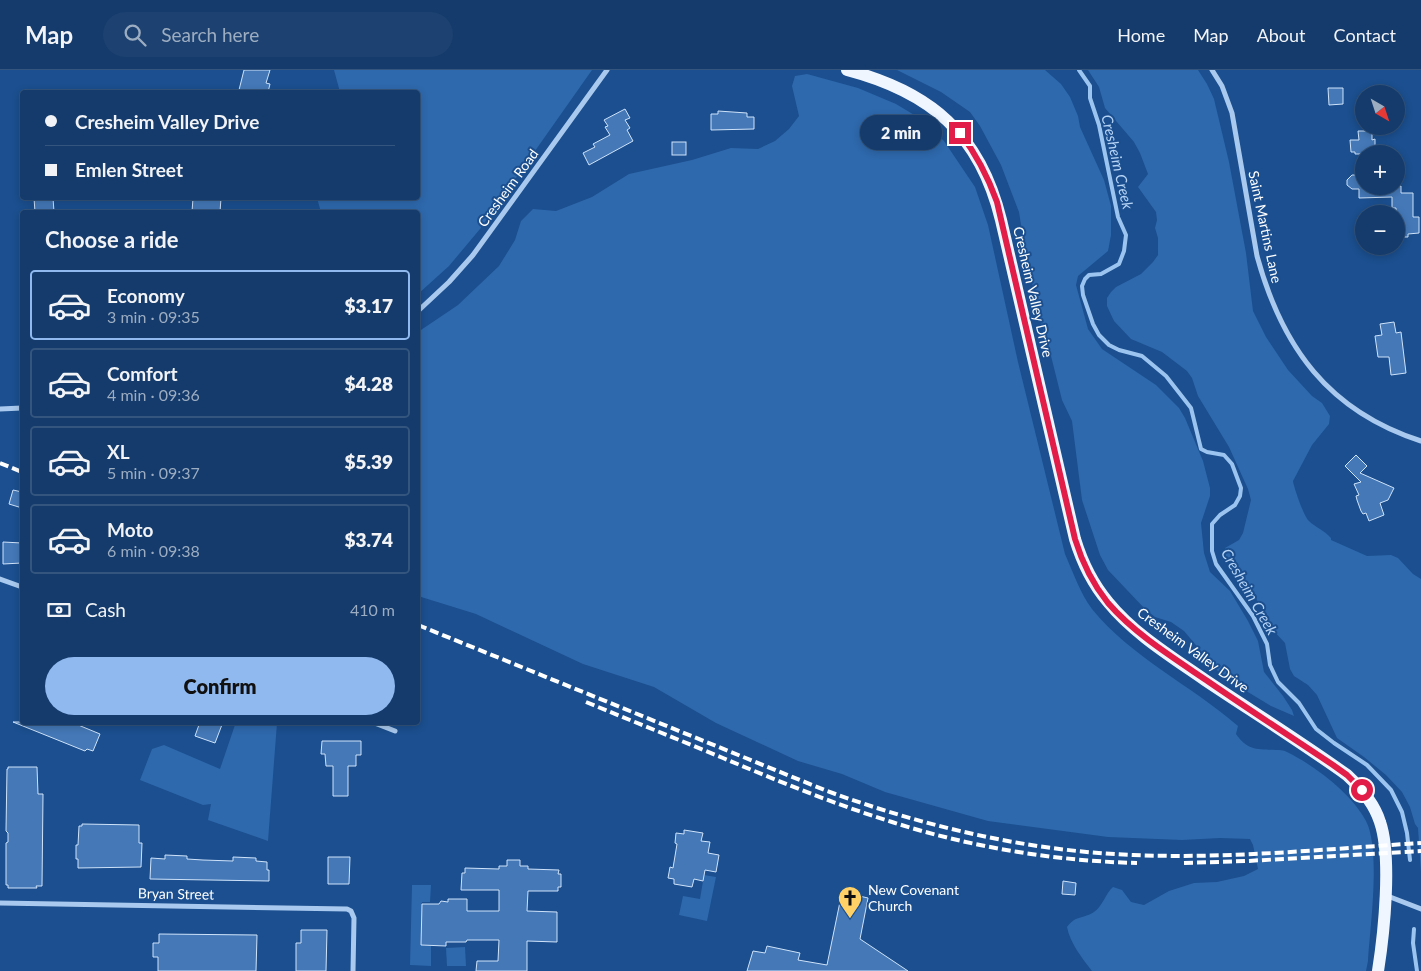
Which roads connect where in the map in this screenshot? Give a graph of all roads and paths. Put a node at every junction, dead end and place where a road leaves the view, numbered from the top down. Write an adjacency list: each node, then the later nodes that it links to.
1 (607, 70): 4 (street, Cresheim Road)
2 (847, 70): 12 (main road, Cresheim Valley Drive)
3 (1212, 70): 7 (street, Saint Martins Lane)
4 (420, 310)
5 (20, 408): 6 (street)
6 (0, 409)
7 (1421, 442)
8 (0, 579): 9 (street)
9 (20, 586)
10 (380, 725): 11 (street)
11 (395, 731)
12 (1385, 895): 14 (street); 16 (main road, Cresheim Valley Drive)
13 (0, 903): 15 (street, Bryan Street)
14 (1421, 909)
15 (353, 971)
16 (1378, 971)

